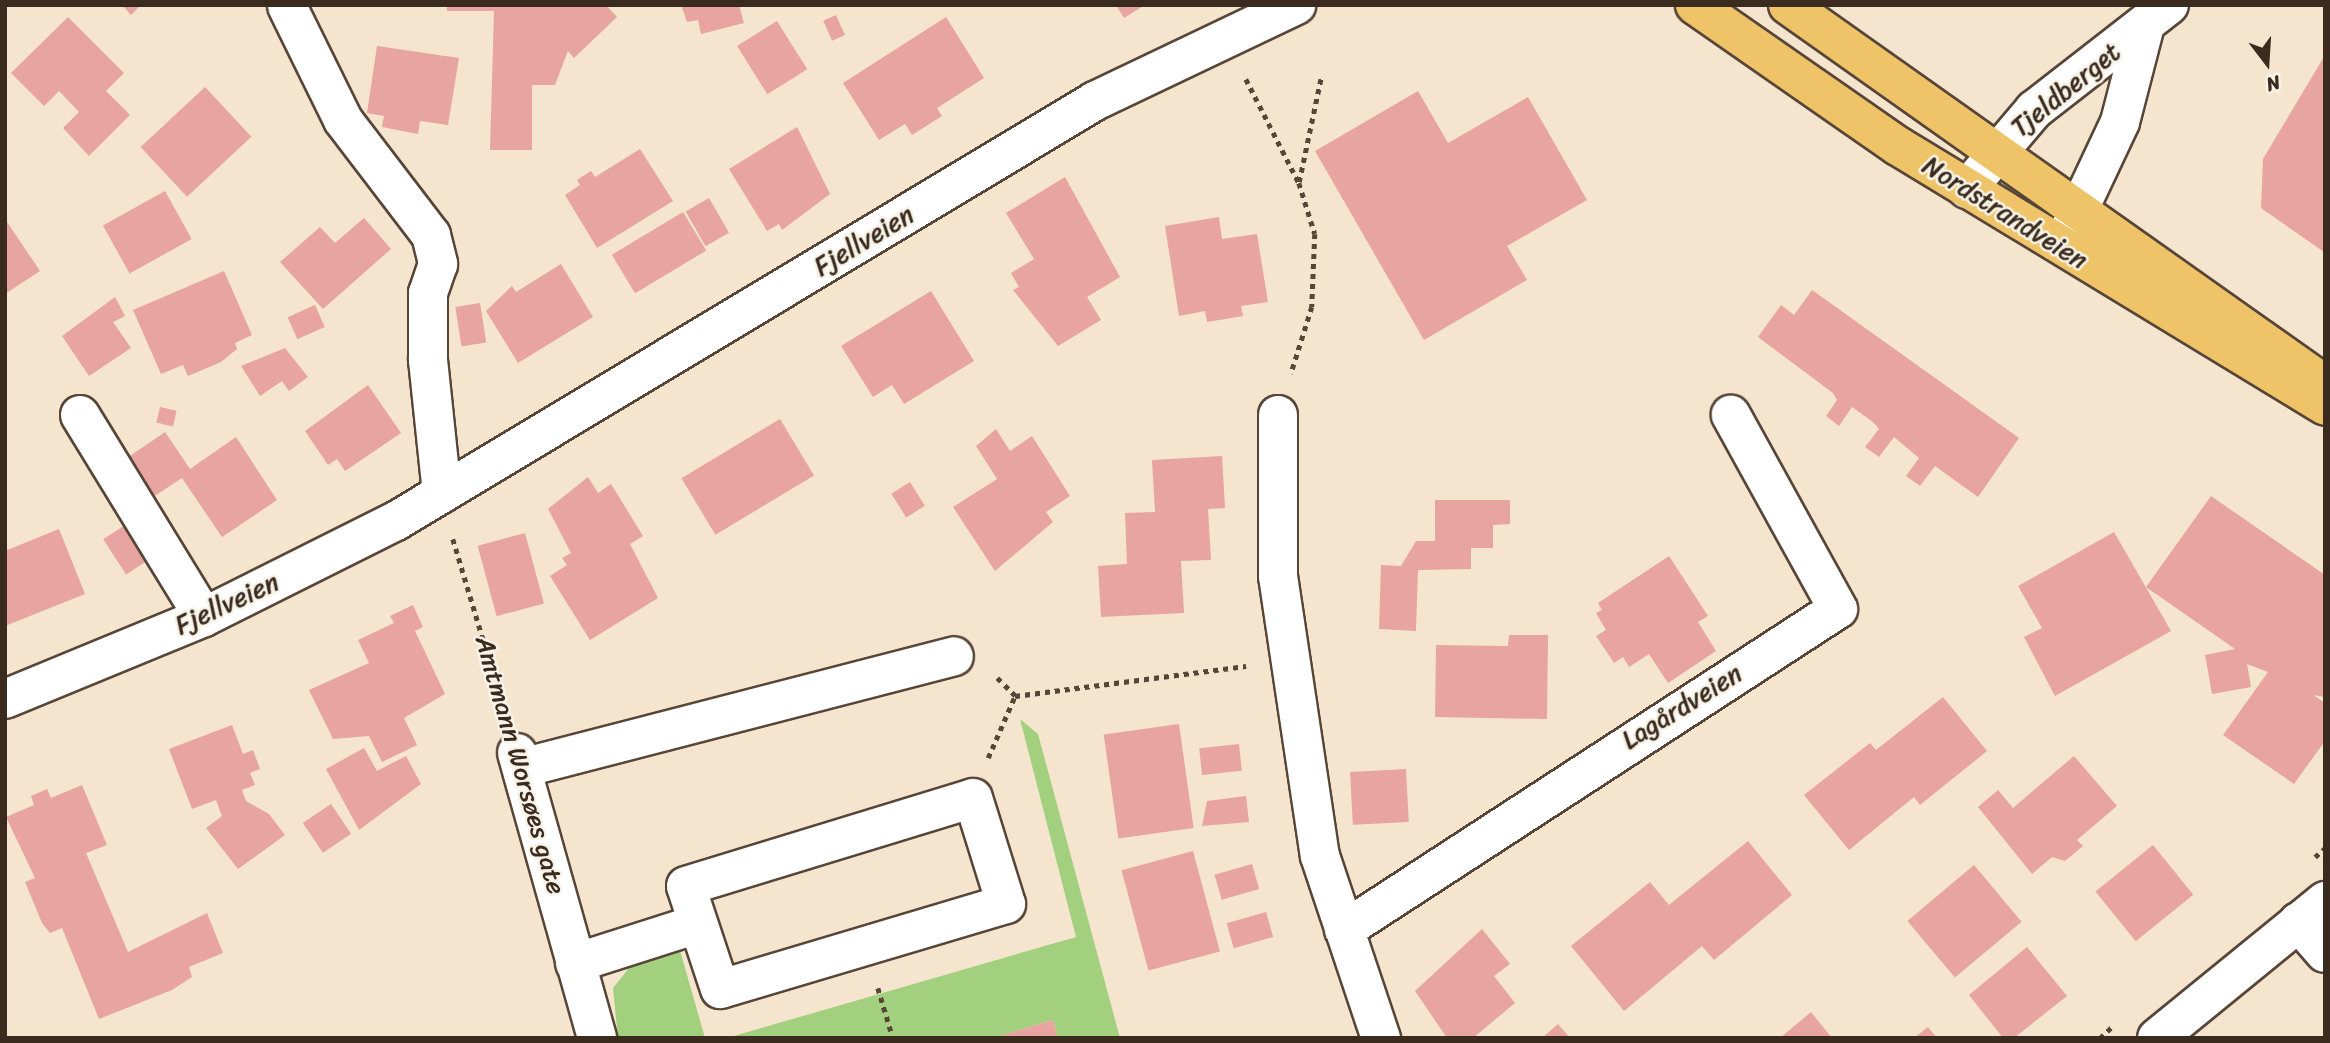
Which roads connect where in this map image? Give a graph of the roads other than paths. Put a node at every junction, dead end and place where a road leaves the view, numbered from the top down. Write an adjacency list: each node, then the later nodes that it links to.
1 (1297, 5): 15 (street, Fjellveien)
2 (1695, 5): 7 (main road, Nordstrandveien)
3 (1788, 5): 6 (main road, Nordstrandveien)
4 (287, 6): 15 (street)
5 (2156, 17): 6 (street, Tjeldberget); 8 (street, Tjeldberget)
6 (1996, 149): 7 (street, Tjeldberget); 8 (main road, Nordstrandveien)
7 (1967, 189): 9 (main road, Nordstrandveien)
8 (2082, 209): 9 (street, Tjeldberget); 10 (main road, Nordstrandveien)
9 (2061, 247): 11 (main road, Nordstrandveien)
10 (2325, 384)
11 (2325, 406)
12 (79, 415): 16 (street)
13 (1278, 415): 21 (street)
14 (1731, 415): 21 (street, Lagårdveien)
15 (442, 494): 16 (street, Fjellveien)
16 (204, 617): 18 (street, Fjellveien)
17 (954, 656): 23 (street, Amtmann Worsøes gate)
18 (5, 699)
19 (2312, 912): 22 (street); 26 (street)
20 (697, 924): 20 (street); 23 (street)
21 (1344, 930): 25 (street)
22 (2325, 953)
23 (575, 962): 24 (street, Amtmann Worsøes gate)
24 (597, 1038)
25 (1381, 1038)
26 (2157, 1038)

